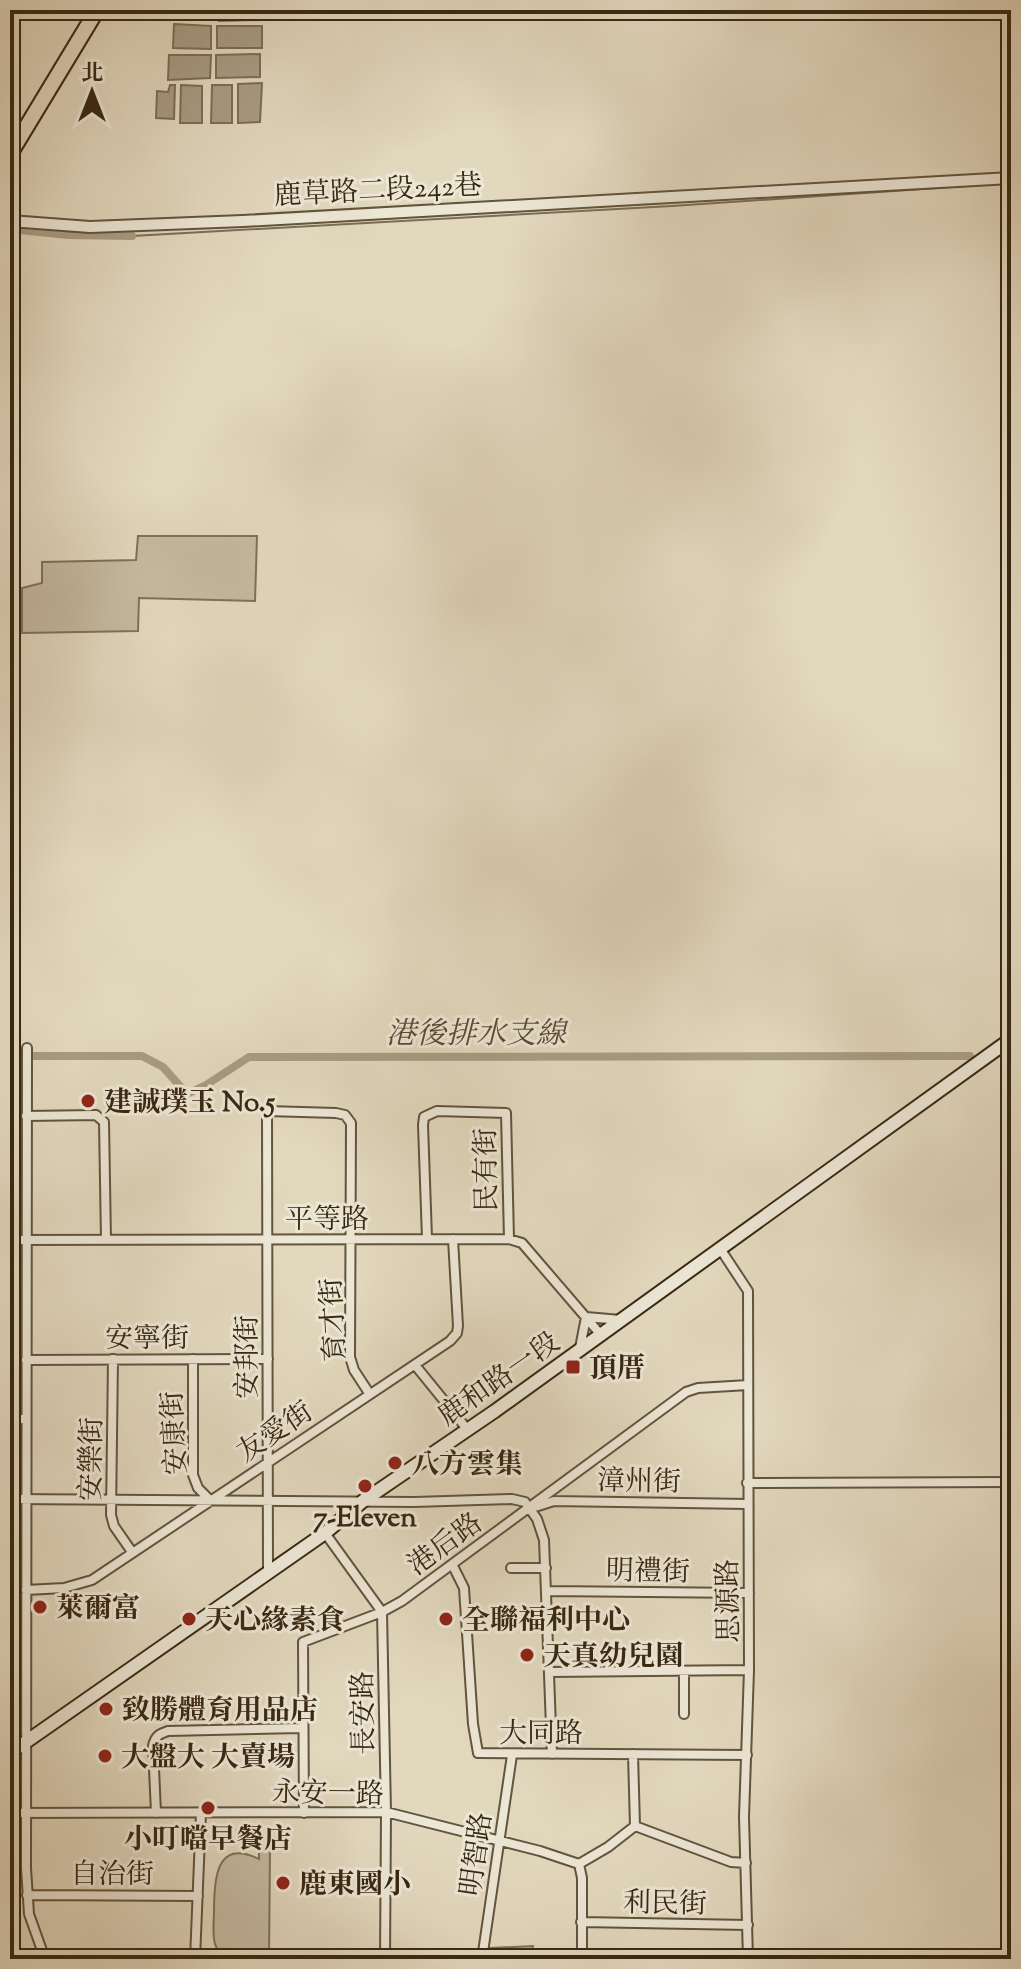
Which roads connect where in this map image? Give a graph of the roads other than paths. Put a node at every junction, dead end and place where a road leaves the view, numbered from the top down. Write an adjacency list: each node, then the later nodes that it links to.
1 (88, 10): 3 (main road)
2 (97, 10): 4 (main road)
3 (10, 138)
4 (10, 154)
5 (1011, 178): 6 (street, 鹿草路二段242巷)
6 (10, 221)
7 (1011, 1039): 18 (main road, 鹿和路一段)
8 (27, 1048): 9 (street)
9 (26, 1116): 14 (street); 15 (street)
10 (427, 1238): 11 (street, 平等路); 12 (street, 民有街); 17 (street, 平等路)
11 (453, 1239): 12 (street, 平等路); 27 (street, 友愛街)
12 (509, 1239): 19 (street)
13 (10, 1240): 14 (street, 平等路)
14 (26, 1240): 15 (street, 平等路); 26 (street)
15 (106, 1240): 16 (street, 平等路)
16 (269, 1240): 17 (street, 平等路); 17 (street, 安邦街); 25 (street, 安邦街)
17 (350, 1240): 29 (street, 育才街)
18 (721, 1250): 20 (main road, 鹿和路一段); 28 (street, 思源路)
19 (586, 1317): 20 (street); 21 (street); 22 (street)
20 (621, 1320): 21 (main road, 鹿和路一段)
21 (601, 1335): 22 (main road, 鹿和路一段)
22 (580, 1349): 32 (main road, 鹿和路一段)
23 (113, 1359): 24 (street, 安寧街); 26 (street, 安寧街); 38 (street, 安樂街)
24 (193, 1359): 25 (street, 安寧街); 39 (street, 安康街)
25 (268, 1359): 33 (street, 安邦街)
26 (26, 1360): 31 (street)
27 (415, 1365): 29 (street, 友愛街); 32 (street)
28 (748, 1385): 35 (street, 思源路); 43 (street, 港后路)
29 (369, 1393): 33 (street, 友愛街)
30 (10, 1419): 31 (street)
31 (26, 1419): 36 (street)
32 (467, 1429): 41 (main road, 鹿和路一段)
33 (267, 1463): 39 (street, 友愛街); 40 (street, 安邦街)
34 (1011, 1482): 35 (street)
35 (747, 1483): 42 (street, 思源路)
36 (26, 1498): 37 (street); 38 (street); 50 (street)
37 (10, 1499)
38 (111, 1499): 39 (street); 45 (street, 安樂街)
39 (210, 1500): 40 (street); 45 (street, 友愛街)
40 (268, 1500): 41 (street); 49 (street, 安邦街)
41 (363, 1501): 43 (street); 44 (main road, 鹿和路一段)
42 (748, 1504): 43 (street, 漳州街); 52 (street, 思源路)
43 (531, 1508): 46 (street, 港后路); 48 (street)
44 (325, 1533): 49 (main road, 鹿和路一段); 53 (street)
45 (132, 1552): 50 (street, 友愛街)
46 (453, 1566): 53 (street, 港后路); 63 (street, 大同路)
47 (511, 1568): 48 (street)
48 (546, 1568): 51 (street)
49 (268, 1571): 59 (main road, 鹿和路一段)
50 (26, 1590): 59 (street)
51 (547, 1591): 52 (street, 明禮街); 56 (street)
52 (749, 1593): 54 (street, 思源路)
53 (382, 1612): 58 (street, 港后路); 65 (street, 長安路)
54 (749, 1670): 55 (street); 64 (street, 思源路)
55 (684, 1671): 56 (street); 57 (street)
56 (550, 1672): 61 (street)
57 (684, 1714)
58 (301, 1728): 68 (street); 70 (street, 港后路)
59 (27, 1741): 60 (main road, 鹿和路一段); 67 (street)
60 (10, 1753)
61 (552, 1754): 62 (street, 大同路); 63 (street, 大同路)
62 (633, 1754): 64 (street, 大同路); 71 (street)
63 (512, 1755): 72 (street, 明智路)
64 (747, 1755): 73 (street, 思源路)
65 (386, 1812): 70 (street, 永安一路); 72 (street, 永安一路); 81 (street, 長安路)
66 (10, 1813): 67 (street, 永安一路)
67 (28, 1813): 68 (street, 永安一路); 75 (street)
68 (156, 1813): 69 (street, 永安一路)
69 (201, 1813): 70 (street, 永安一路); 76 (street)
70 (304, 1813)
71 (635, 1826): 73 (street); 74 (street)
72 (498, 1841): 74 (street, 永安一路); 82 (street, 明智路)
73 (746, 1863): 78 (street, 思源路)
74 (579, 1864): 77 (street)
75 (27, 1895): 76 (street, 自治街); 79 (street)
76 (198, 1896): 80 (street)
77 (581, 1922): 78 (street, 利民街); 83 (street)
78 (748, 1925): 84 (street, 思源路)
79 (45, 1959)
80 (195, 1959)
81 (385, 1959)
82 (482, 1959)
83 (582, 1959)
84 (748, 1959)

